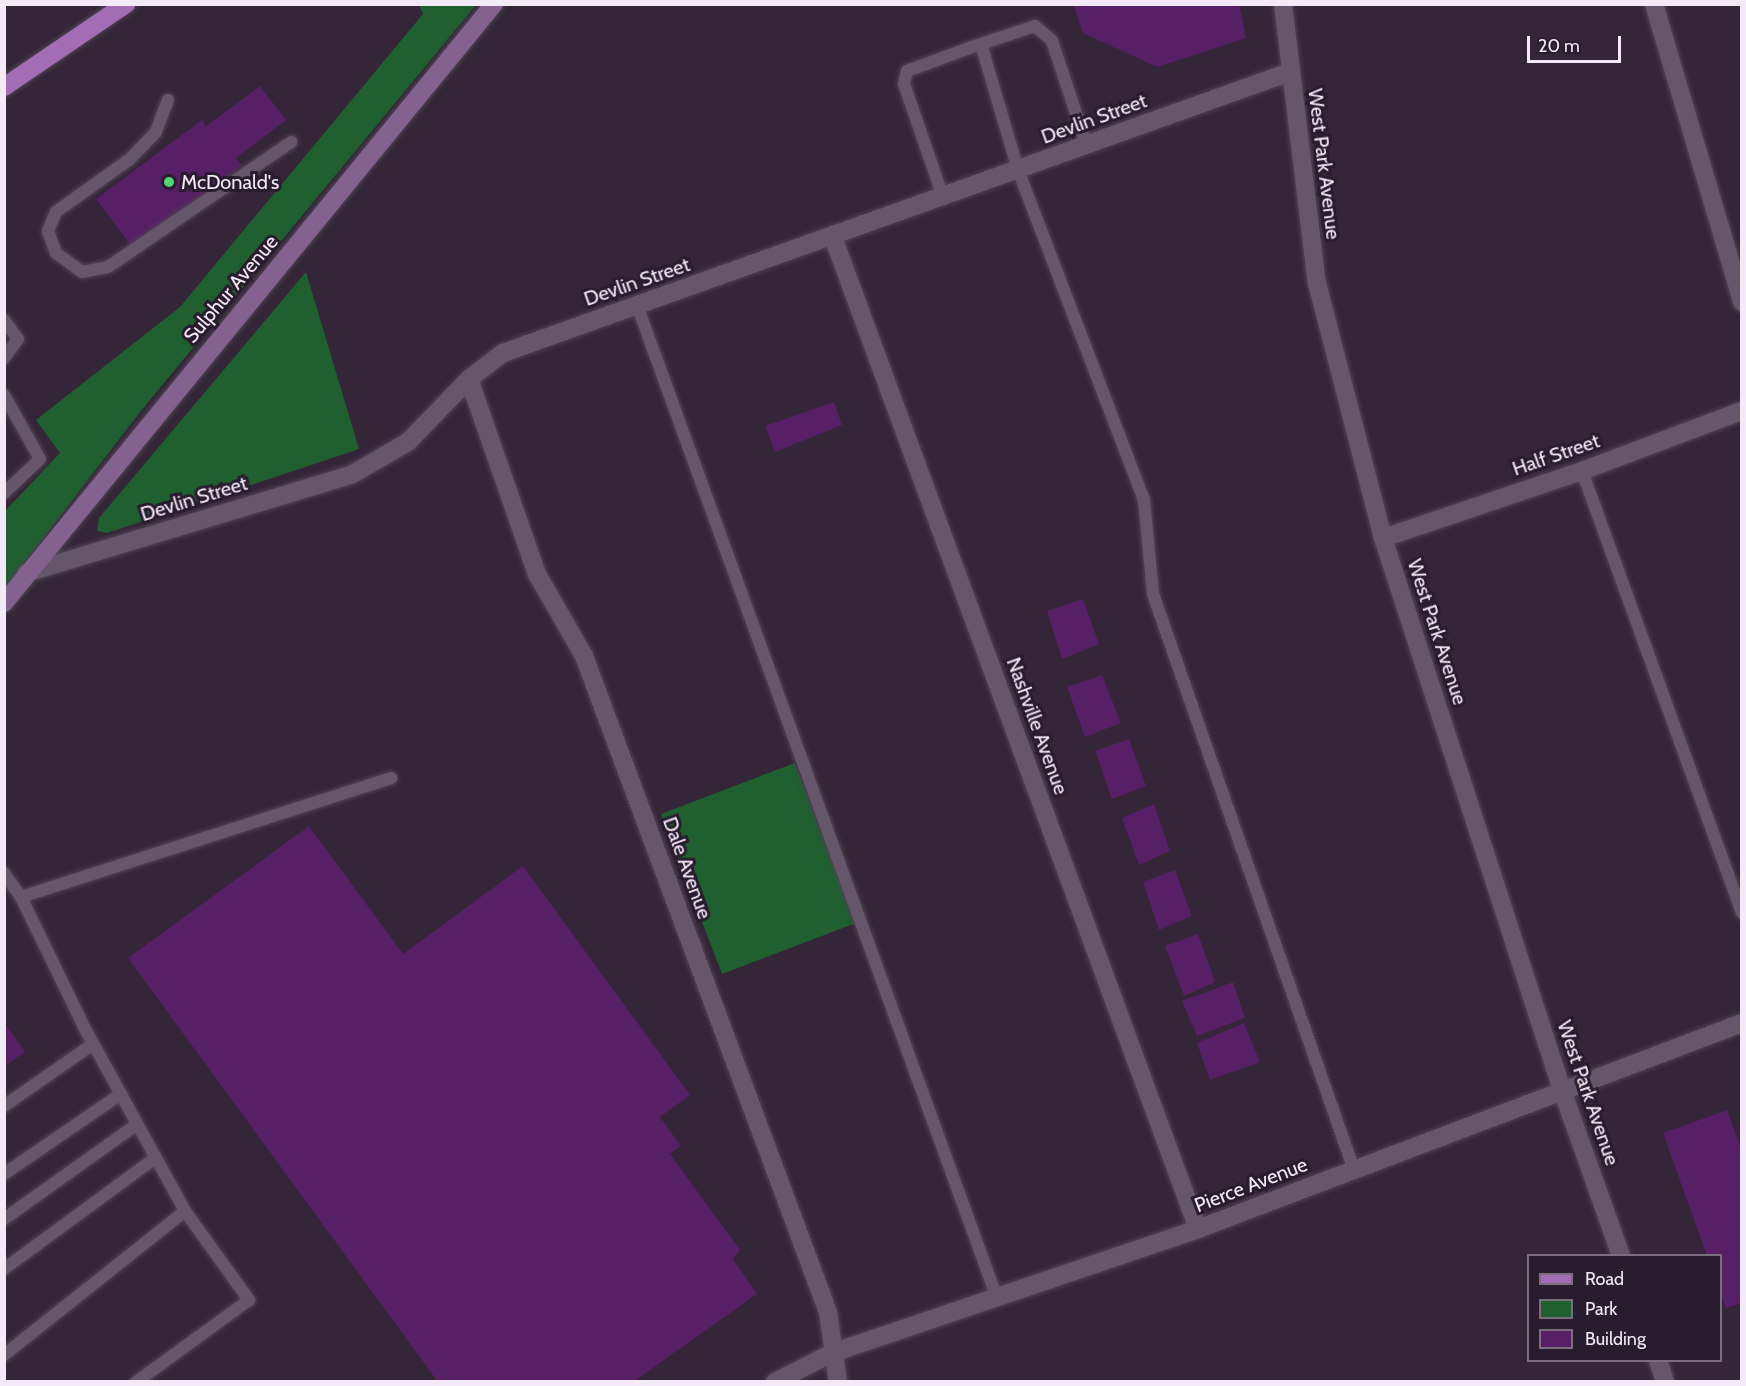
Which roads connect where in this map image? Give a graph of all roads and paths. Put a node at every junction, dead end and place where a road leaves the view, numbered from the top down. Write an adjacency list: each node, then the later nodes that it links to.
1 (126, 4): 7 (main road)
2 (494, 4): 24 (street, Sulphur Avenue)
3 (1283, 4): 6 (street, West Park Avenue)
4 (1654, 4): 14 (street)
5 (981, 44): 10 (lane); 11 (lane); 12 (lane)
6 (1290, 72): 10 (street, Devlin Street); 23 (street, West Park Avenue)
7 (4, 87)
8 (168, 100): 9 (lane)
9 (291, 142)
10 (1087, 146): 11 (street, Devlin Street)
11 (1018, 170): 12 (street, Devlin Street); 37 (lane)
12 (943, 197): 13 (street, Devlin Street)
13 (833, 237): 15 (street, Devlin Street); 41 (street, Nashville Avenue)
14 (1742, 302)
15 (637, 305): 18 (street, Devlin Street); 44 (lane)
16 (4, 320): 17 (lane)
17 (4, 358)
18 (469, 379): 24 (street, Devlin Street); 45 (street, Dale Avenue)
19 (4, 395): 22 (lane)
20 (1742, 411): 21 (street, Half Street)
21 (1581, 471): 23 (street, Half Street); 29 (lane)
22 (4, 493)
23 (1383, 538): 32 (street, West Park Avenue)
24 (26, 573): 25 (street, Sulphur Avenue)
25 (4, 603)
26 (391, 778): 28 (lane)
27 (4, 873): 28 (lane)
28 (21, 897): 31 (lane)
29 (1742, 913)
30 (1742, 1023): 32 (street, Pierce Avenue)
31 (93, 1044): 33 (lane); 34 (lane)
32 (1562, 1090): 37 (street, Pierce Avenue); 42 (street, West Park Avenue)
33 (121, 1094): 35 (lane); 38 (lane)
34 (4, 1106)
35 (137, 1124): 36 (lane); 40 (lane)
36 (155, 1158): 39 (lane); 43 (lane)
37 (1354, 1170): 41 (street, Pierce Avenue)
38 (4, 1174)
39 (184, 1211): 46 (lane); 48 (lane)
40 (4, 1220)
41 (1198, 1229): 44 (street, Pierce Avenue)
42 (1620, 1254)
43 (4, 1269)
44 (996, 1295): 45 (street, Pierce Avenue)
45 (832, 1353): 49 (street, Pierce Avenue); 50 (street, Dale Avenue)
46 (4, 1355)
47 (1659, 1362): 51 (street)
48 (136, 1382)
49 (775, 1382)
50 (838, 1382)
51 (1665, 1382)

